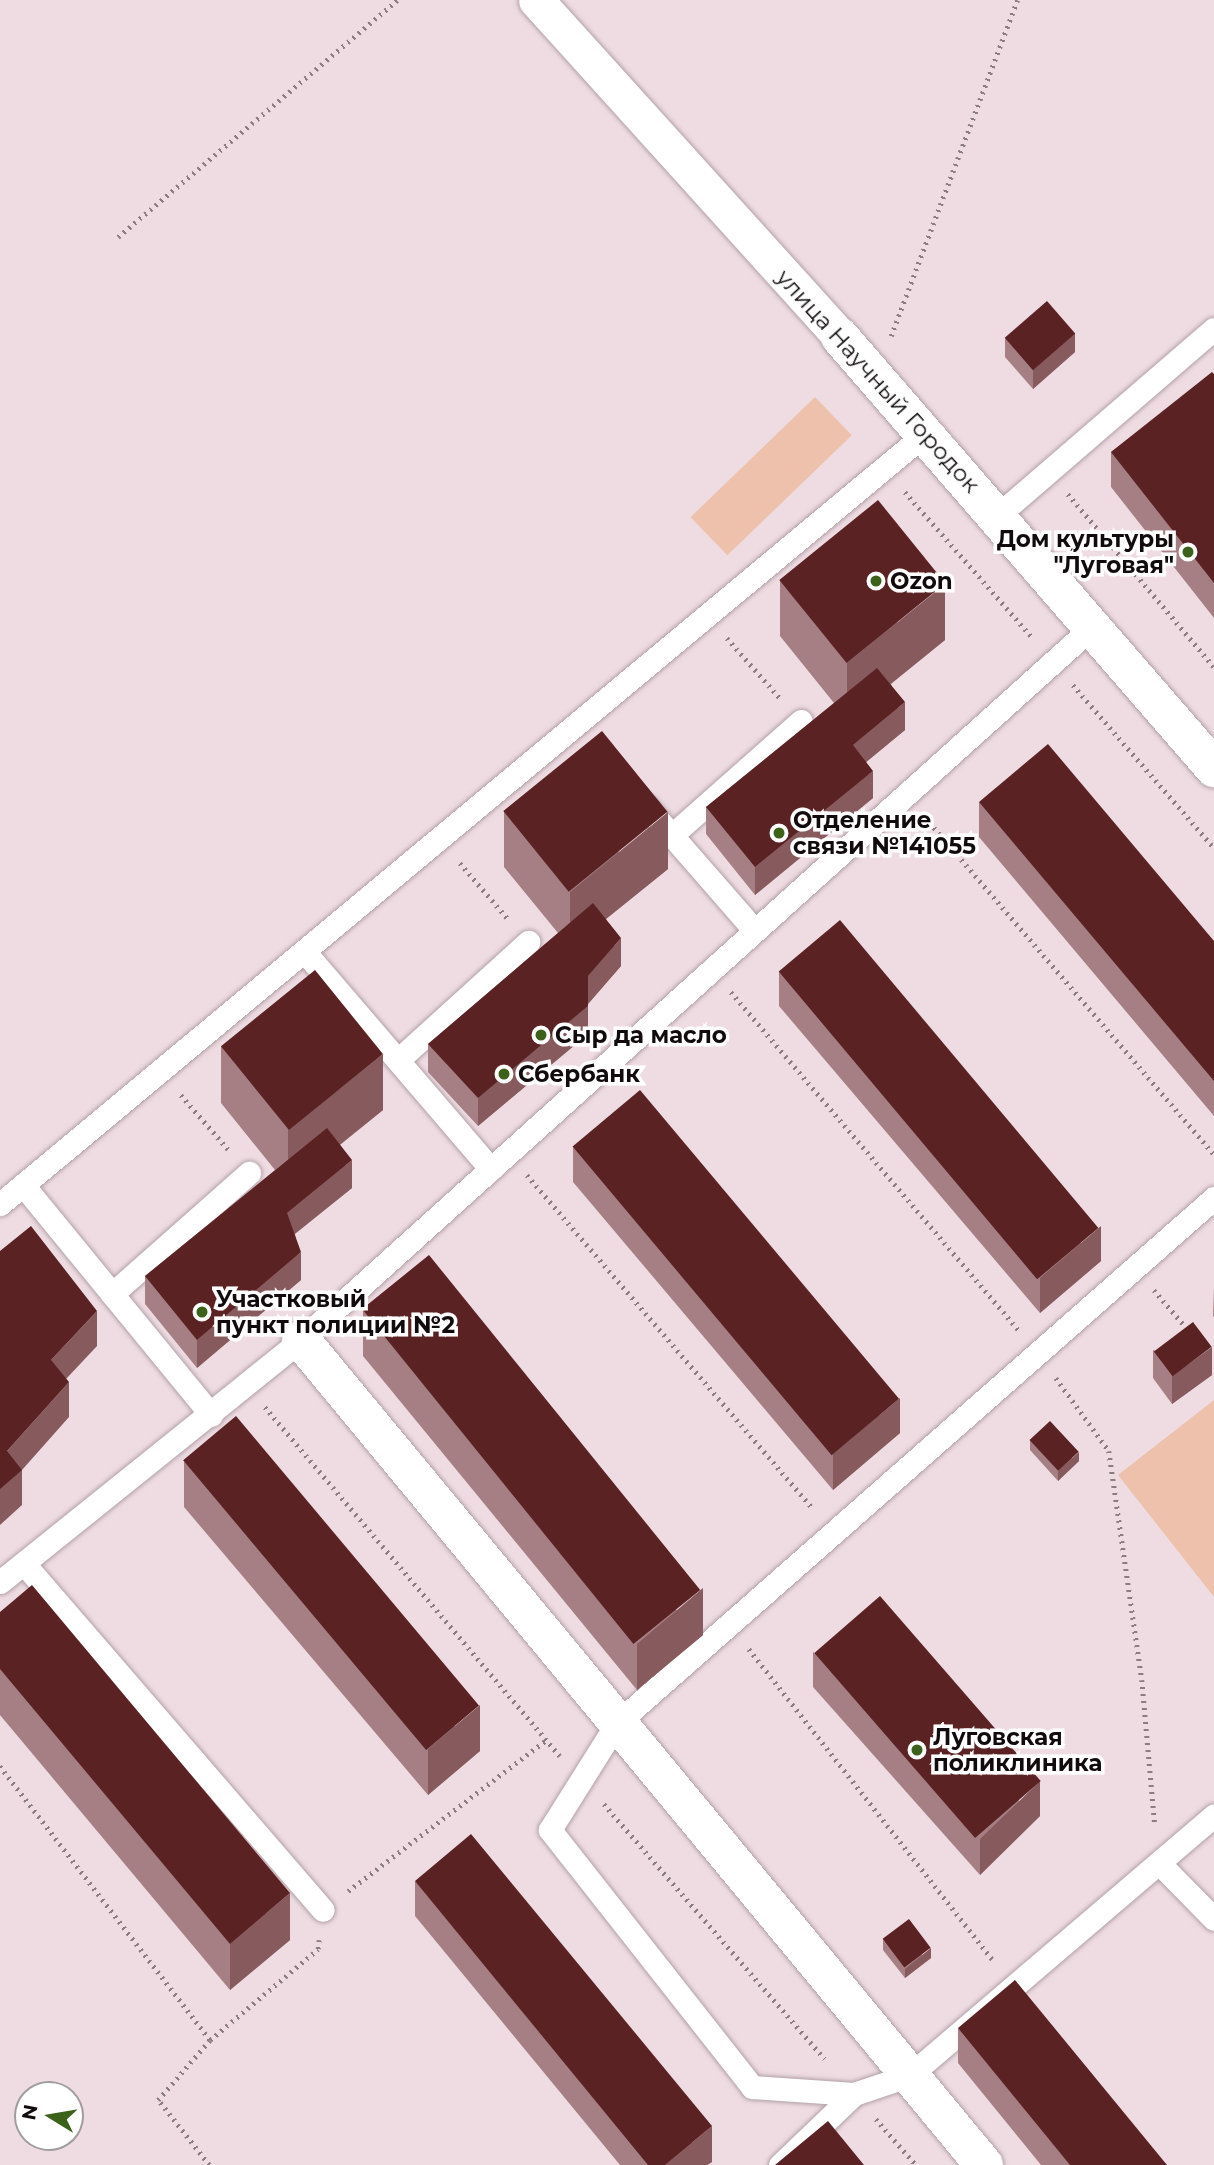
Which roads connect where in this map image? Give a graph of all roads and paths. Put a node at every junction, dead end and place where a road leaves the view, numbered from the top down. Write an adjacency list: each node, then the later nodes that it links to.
1 (397, 0): 4 (path)
2 (536, 0): 6 (street, улица Научный Городок)
3 (1017, 0): 7 (path)
4 (118, 237)
5 (1214, 328): 10 (lane)
6 (840, 337): 7 (street, улица Научный Городок)
7 (876, 376): 8 (street, улица Научный Городок)
8 (926, 433): 9 (lane); 11 (street, улица Научный Городок)
9 (884, 467): 12 (lane); 14 (path)
10 (1049, 472): 11 (lane); 15 (path)
11 (997, 516): 13 (street, улица Научный Городок)
12 (707, 615): 16 (path); 17 (lane)
13 (1093, 627): 14 (lane); 19 (street, улица Научный Городок)
14 (1053, 662): 21 (lane); 24 (path)
15 (1214, 667)
16 (801, 721): 22 (lane)
17 (576, 725): 18 (lane); 23 (lane)
18 (594, 746)
19 (1214, 768)
20 (630, 787): 22 (lane)
21 (906, 795): 25 (lane); 32 (path)
22 (672, 835): 25 (lane)
23 (439, 839): 26 (path); 27 (lane)
24 (1214, 848)
25 (755, 931): 28 (lane)
26 (528, 942): 29 (lane)
27 (304, 951): 29 (lane); 30 (lane)
28 (712, 971): 31 (lane); 42 (path)
29 (398, 1060): 33 (lane)
30 (160, 1071): 34 (path); 35 (lane)
31 (508, 1154): 33 (lane); 45 (path)
32 (1214, 1154)
33 (491, 1169): 40 (lane)
34 (249, 1173): 39 (lane)
35 (23, 1185): 37 (lane); 39 (lane)
36 (1214, 1198): 38 (lane)
37 (0, 1204)
38 (1135, 1268): 41 (path); 42 (lane)
39 (112, 1294): 44 (lane)
40 (301, 1340): 43 (lane); 49 (street)
41 (1196, 1340)
42 (1038, 1353): 45 (lane); 54 (path)
43 (246, 1385): 44 (lane); 50 (path)
44 (211, 1415): 46 (lane)
45 (833, 1533): 48 (lane)
46 (26, 1566): 47 (lane); 55 (lane)
47 (0, 1582)
48 (730, 1624): 49 (lane); 57 (path)
49 (617, 1723): 52 (lane); 59 (street)
50 (545, 1741): 52 (path); 55 (path)
51 (0, 1766): 58 (path)
52 (583, 1780): 60 (path); 60 (lane)
53 (1214, 1815): 54 (lane)
54 (1158, 1863): 56 (lane); 57 (lane)
55 (323, 1910): 58 (path)
56 (1214, 1919)
57 (1014, 1987): 59 (lane)
58 (210, 2040): 61 (path)
59 (910, 2075): 60 (lane); 64 (street)
60 (854, 2094): 62 (lane); 63 (path)
61 (209, 2165)
62 (780, 2165)
63 (916, 2165)
64 (984, 2165)

